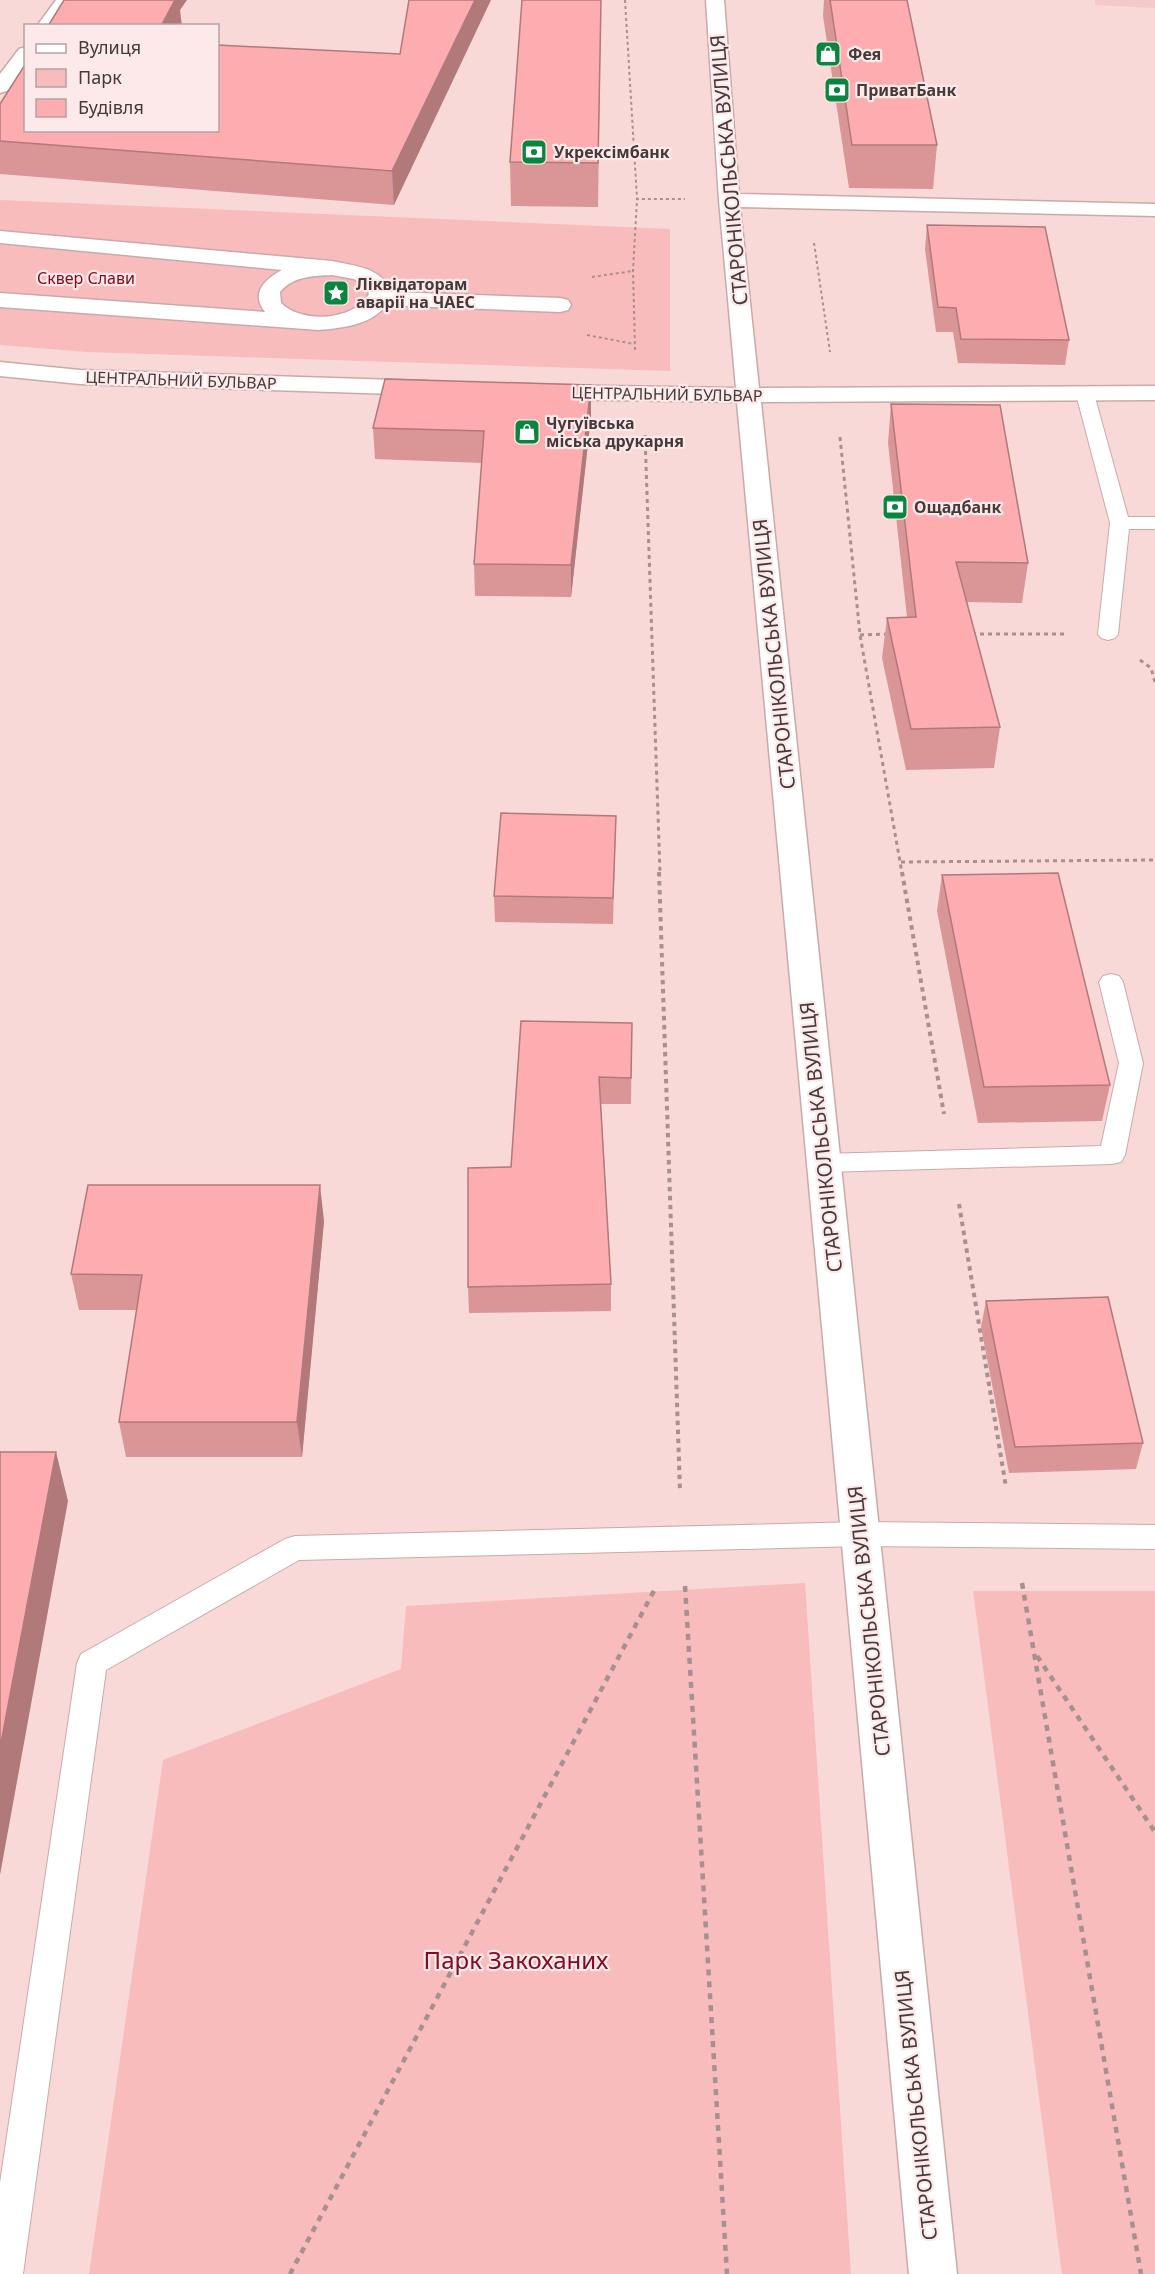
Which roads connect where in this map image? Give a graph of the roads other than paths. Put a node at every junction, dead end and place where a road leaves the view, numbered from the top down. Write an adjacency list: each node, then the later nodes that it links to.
1 (65, 0): 3 (street)
2 (716, 0): 6 (street, СТАРОНІКОЛЬСЬКА ВУЛИЦЯ)
3 (47, 24)
4 (24, 56): 5 (street)
5 (0, 87)
6 (729, 200): 7 (street); 19 (street, СТАРОНІКОЛЬСЬКА ВУЛИЦЯ)
7 (1155, 210)
8 (0, 237): 9 (street)
9 (332, 268): 10 (street); 13 (street)
10 (380, 298): 12 (street); 13 (street)
11 (0, 300): 13 (street)
12 (560, 305)
13 (297, 321)
14 (0, 369): 15 (street, ЦЕНТРАЛЬНИЙ БУЛЬВАР)
15 (452, 389)
16 (524, 391): 19 (street, ЦЕНТРАЛЬНИЙ БУЛЬВАР)
17 (1155, 393): 18 (street, ЦЕНТРАЛЬНИЙ БУЛЬВАР)
18 (1085, 394): 19 (street, ЦЕНТРАЛЬНИЙ БУЛЬВАР); 21 (lane)
19 (749, 395): 25 (street, СТАРОНІКОЛЬСЬКА ВУЛИЦЯ)
20 (1155, 522): 21 (lane)
21 (1120, 523): 22 (lane)
22 (1108, 634)
23 (1111, 982): 24 (lane)
24 (1143, 1063): 25 (lane)
25 (824, 1163): 26 (street, СТАРОНІКОЛЬСЬКА ВУЛИЦЯ)
26 (860, 1534): 27 (lane); 28 (lane); 29 (street, СТАРОНІКОЛЬСЬКА ВУЛИЦЯ)
27 (1155, 1537)
28 (4, 2274)
29 (933, 2274)

